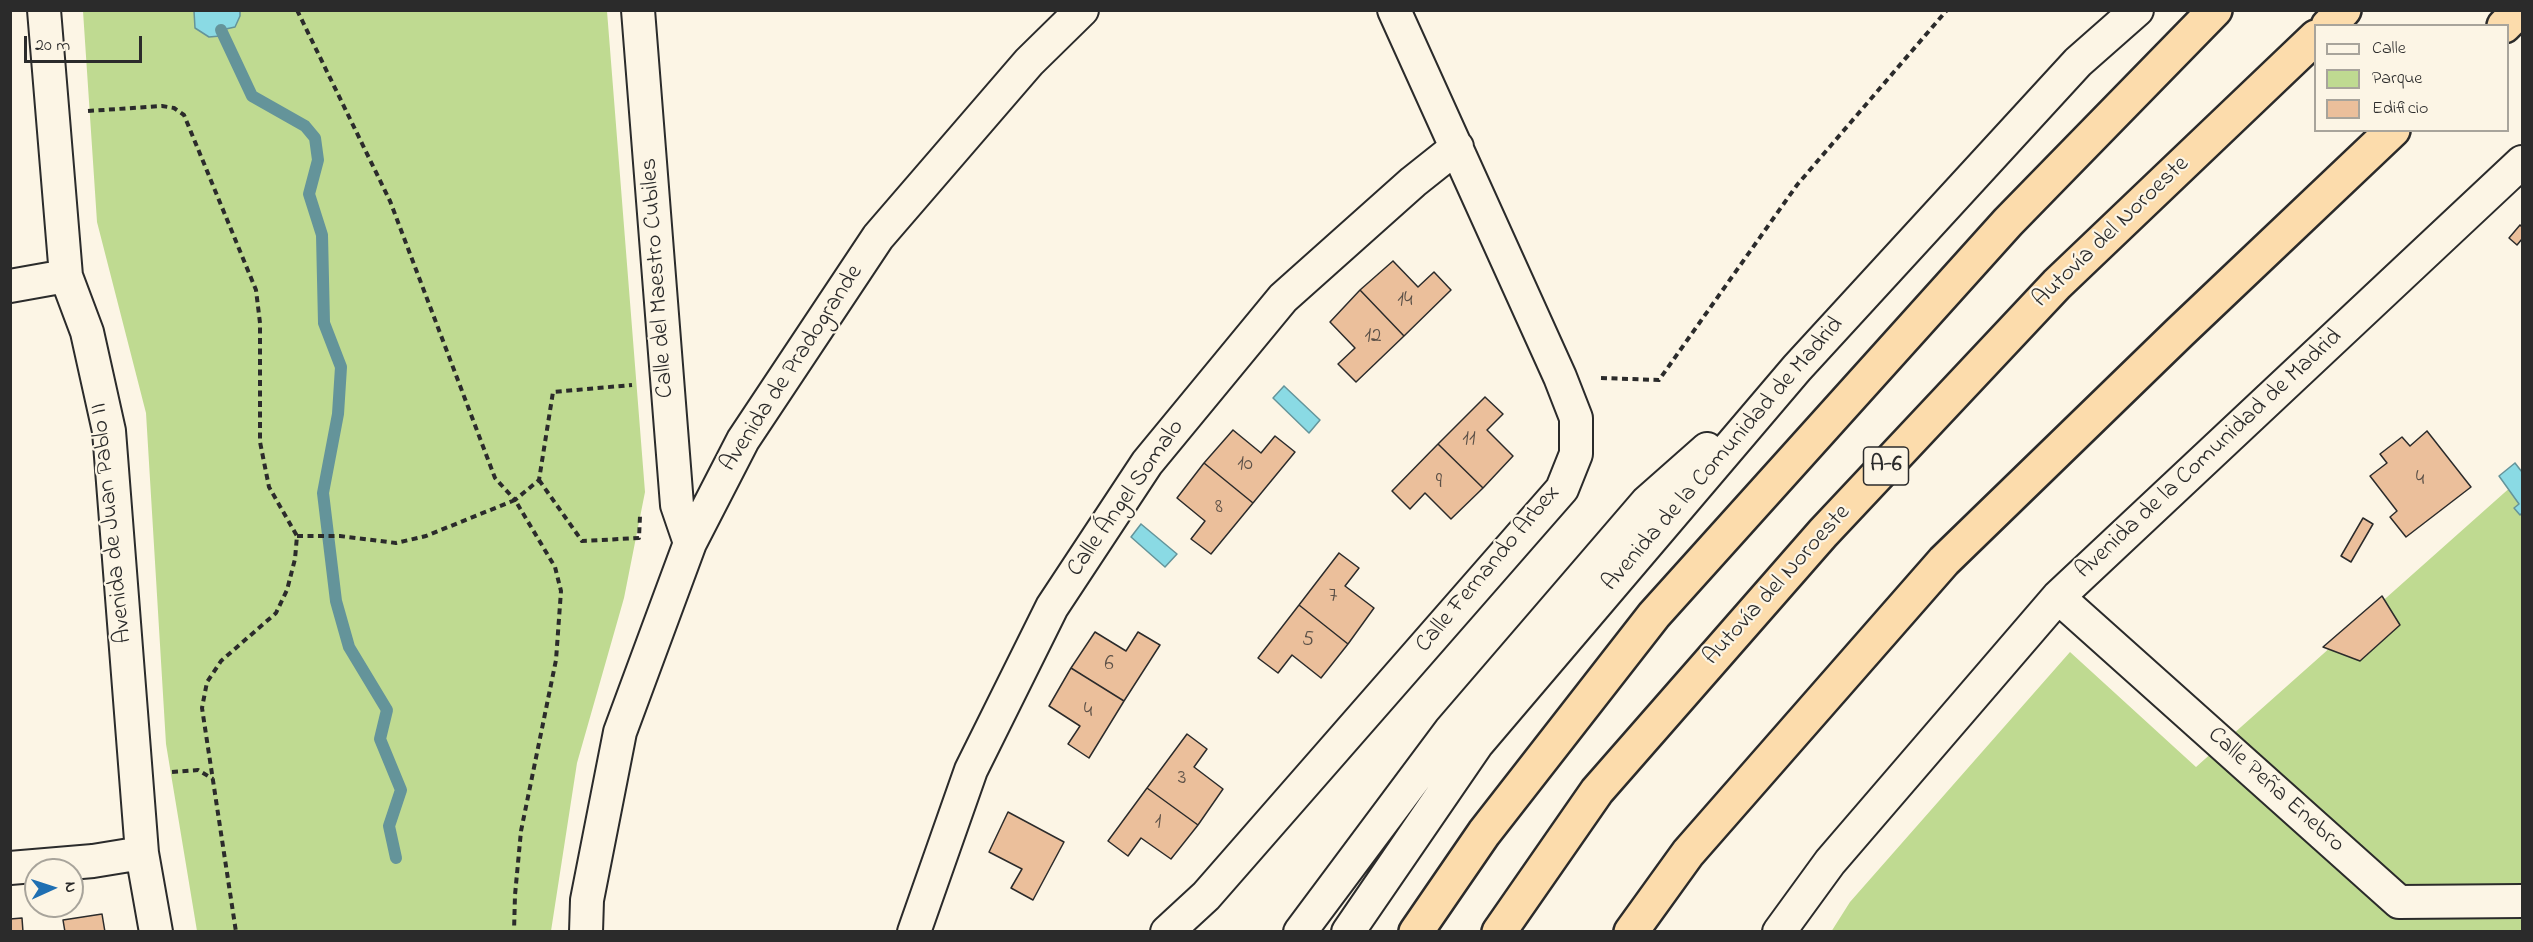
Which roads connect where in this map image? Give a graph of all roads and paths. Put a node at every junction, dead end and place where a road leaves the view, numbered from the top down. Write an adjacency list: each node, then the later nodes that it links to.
1 (44, 10): 14 (street, Avenida de Juan Pablo II)
2 (297, 10): 24 (path)
3 (638, 10): 22 (street, Calle del Maestro Cubiles)
4 (1082, 10): 27 (street, Avenida de Pradogrande)
5 (1394, 10): 16 (street, Calle Fernando Arbex)
6 (1947, 10): 21 (path)
7 (2137, 10): 20 (street, Avenida de la Comunidad de Madrid)
8 (2215, 10): 42 (highway)
9 (2344, 10): 11 (highway)
10 (2520, 10): 12 (highway)
11 (2330, 24)
12 (2506, 24)
13 (2314, 39): 43 (highway, Autovía del Noroeste / A-6)
14 (53, 114): 18 (street, Avenida de Juan Pablo II); 26 (path)
15 (2391, 132): 44 (highway)
16 (1457, 147): 21 (street, Calle Fernando Arbex); 38 (street, Calle Ángel Somalo)
17 (2523, 162): 28 (street, Avenida de la Comunidad de Madrid)
18 (66, 276): 19 (street); 29 (street, Avenida de Juan Pablo II)
19 (10, 286)
20 (1797, 368): 40 (street); 41 (street, Avenida de la Comunidad de Madrid)
21 (1560, 377): 39 (street, Calle Fernando Arbex)
22 (669, 409): 23 (path); 27 (street, Calle del Maestro Cubiles)
23 (539, 480): 24 (path); 25 (path)
24 (514, 500): 26 (path); 36 (path)
25 (640, 515)
26 (297, 536): 30 (path)
27 (690, 543): 37 (street, Avenida de Pradogrande)
28 (2058, 597): 33 (street, Calle Peña Enebro); 45 (street, Avenida de la Comunidad de Madrid)
29 (137, 773): 30 (path); 31 (street, Avenida de Juan Pablo II)
30 (214, 779): 35 (path)
31 (142, 853): 32 (street); 34 (street, Avenida de Juan Pablo II)
32 (10, 867)
33 (2523, 901)
34 (156, 932)
35 (236, 932)
36 (514, 932)
37 (586, 932)
38 (914, 932)
39 (1167, 932)
40 (1300, 932)
41 (1348, 932)
42 (1416, 932)
43 (1499, 932)
44 (1631, 932)
45 (1779, 932)

